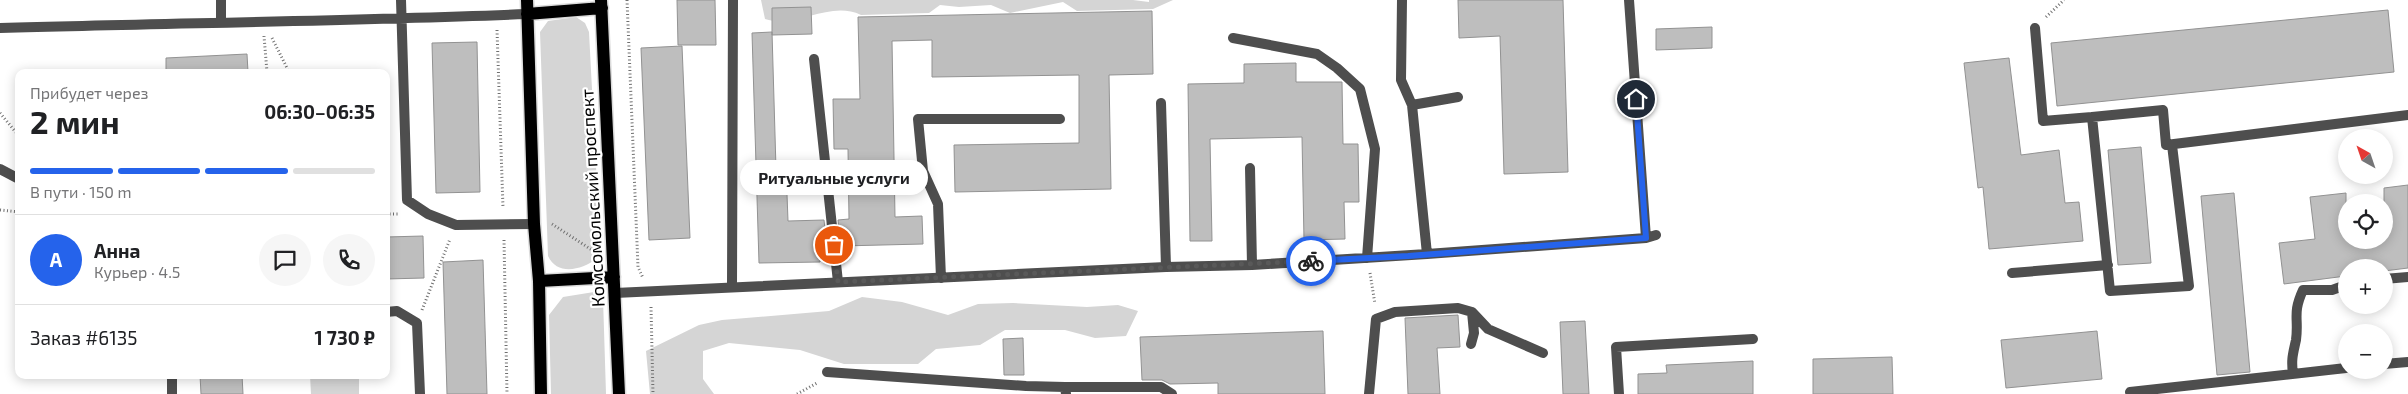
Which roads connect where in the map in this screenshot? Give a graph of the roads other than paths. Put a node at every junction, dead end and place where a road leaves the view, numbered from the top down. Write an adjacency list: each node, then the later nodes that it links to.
1 (221, 0): 10 (lane)
2 (401, 0): 9 (lane)
3 (527, 0): 8 (main road)
4 (733, 0): 38 (lane)
5 (1402, 0): 17 (lane)
6 (1629, 0): 26 (lane)
7 (601, 4): 8 (main road); 32 (main road, Комсомольский проспект)
8 (528, 14): 9 (lane); 25 (main road)
9 (402, 19): 10 (lane); 25 (lane)
10 (221, 21): 11 (lane)
11 (0, 28)
12 (2035, 28): 19 (lane)
13 (1233, 38): 27 (lane)
14 (814, 59): 37 (lane)
15 (1458, 96): 17 (lane)
16 (1161, 103): 29 (lane)
17 (1412, 105): 26 (lane)
18 (2408, 114): 21 (lane)
19 (2092, 117): 21 (lane); 30 (lane)
20 (1060, 119): 34 (lane)
21 (2172, 144): 30 (lane)
22 (1250, 168): 28 (lane)
23 (0, 170): 24 (lane)
24 (15, 177)
25 (534, 218): 36 (main road)
26 (1427, 254): 27 (lane)
27 (1367, 258): 28 (lane)
28 (1252, 265): 29 (lane)
29 (1166, 266): 34 (lane)
30 (2108, 266): 31 (lane)
31 (2012, 273)
32 (614, 277): 36 (main road); 40 (main road, Комсомольский проспект)
33 (2408, 277): 35 (lane)
34 (941, 278): 37 (lane)
35 (2393, 278)
36 (539, 282): 56 (main road)
37 (838, 282): 38 (lane)
38 (732, 287): 40 (lane)
39 (2338, 288): 50 (lane)
40 (614, 294): 57 (main road, Комсомольский проспект)
41 (390, 312): 55 (lane)
42 (1472, 312): 44 (lane); 45 (lane); 59 (lane)
43 (1753, 340): 60 (lane)
44 (1471, 344)
45 (1542, 353)
46 (2408, 362): 47 (lane)
47 (2393, 363)
48 (2338, 369): 50 (lane)
49 (827, 372): 52 (lane)
50 (2293, 374): 53 (lane)
51 (172, 379): 54 (lane)
52 (1065, 390): 58 (lane)
53 (2130, 392)
54 (172, 394)
55 (420, 394)
56 (541, 394)
57 (619, 394)
58 (1172, 394)
59 (1369, 394)
60 (1619, 394)

